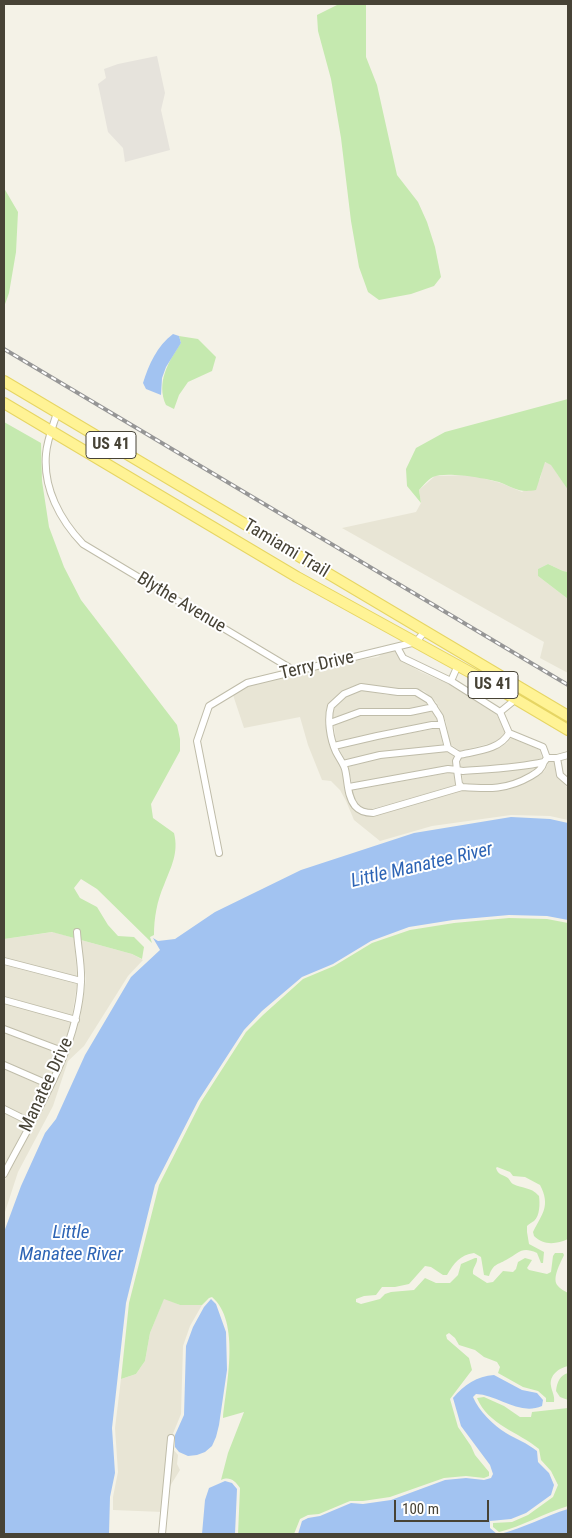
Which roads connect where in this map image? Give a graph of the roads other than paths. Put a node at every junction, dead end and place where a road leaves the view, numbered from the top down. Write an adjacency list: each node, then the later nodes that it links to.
1 (4, 382): 3 (main road, Tamiami Trail / US 41)
2 (4, 404): 4 (main road, Tamiami Trail / US 41)
3 (57, 413): 4 (street, Blythe Avenue); 5 (main road, Tamiami Trail / US 41)
4 (51, 431): 6 (main road, Tamiami Trail / US 41); 9 (street, Blythe Avenue)
5 (425, 631): 6 (street); 14 (main road, Tamiami Trail / US 41)
6 (416, 642): 7 (street, Terry Drive); 8 (main road, Tamiami Trail / US 41)
7 (397, 647): 9 (street, Terry Drive); 10 (street)
8 (458, 665): 10 (street); 11 (main road, Tamiami Trail / US 41)
9 (296, 671): 30 (street, Terry Drive)
10 (451, 681): 13 (street)
11 (516, 699): 13 (street); 17 (main road, Tamiami Trail / US 41)
12 (434, 707): 15 (street); 15 (street); 16 (street)
13 (500, 712): 18 (street)
14 (568, 716)
15 (330, 723): 19 (street)
16 (442, 725): 19 (street); 20 (street)
17 (568, 730)
18 (509, 733): 22 (street); 24 (street)
19 (334, 746): 25 (street)
20 (448, 748): 22 (street); 25 (street)
21 (568, 754): 23 (street)
22 (459, 755): 26 (street)
23 (557, 758): 24 (street); 27 (street)
24 (545, 760): 26 (street); 28 (street)
25 (343, 764): 29 (street)
26 (457, 770): 28 (street); 29 (street)
27 (568, 782)
28 (462, 787): 29 (street)
29 (349, 788)
30 (219, 853)
31 (77, 932): 33 (street, Manatee Drive)
32 (4, 961): 33 (street)
33 (81, 981): 35 (street, Manatee Drive)
34 (4, 1000): 35 (street)
35 (76, 1020): 37 (street, Manatee Drive)
36 (4, 1029): 37 (street)
37 (66, 1052): 39 (street, Manatee Drive)
38 (4, 1065): 39 (street)
39 (50, 1085): 41 (street, Manatee Drive)
40 (4, 1109): 41 (street)
41 (30, 1122): 42 (street, Manatee Drive)
42 (4, 1174)
43 (171, 1438): 44 (street)
44 (162, 1534)

